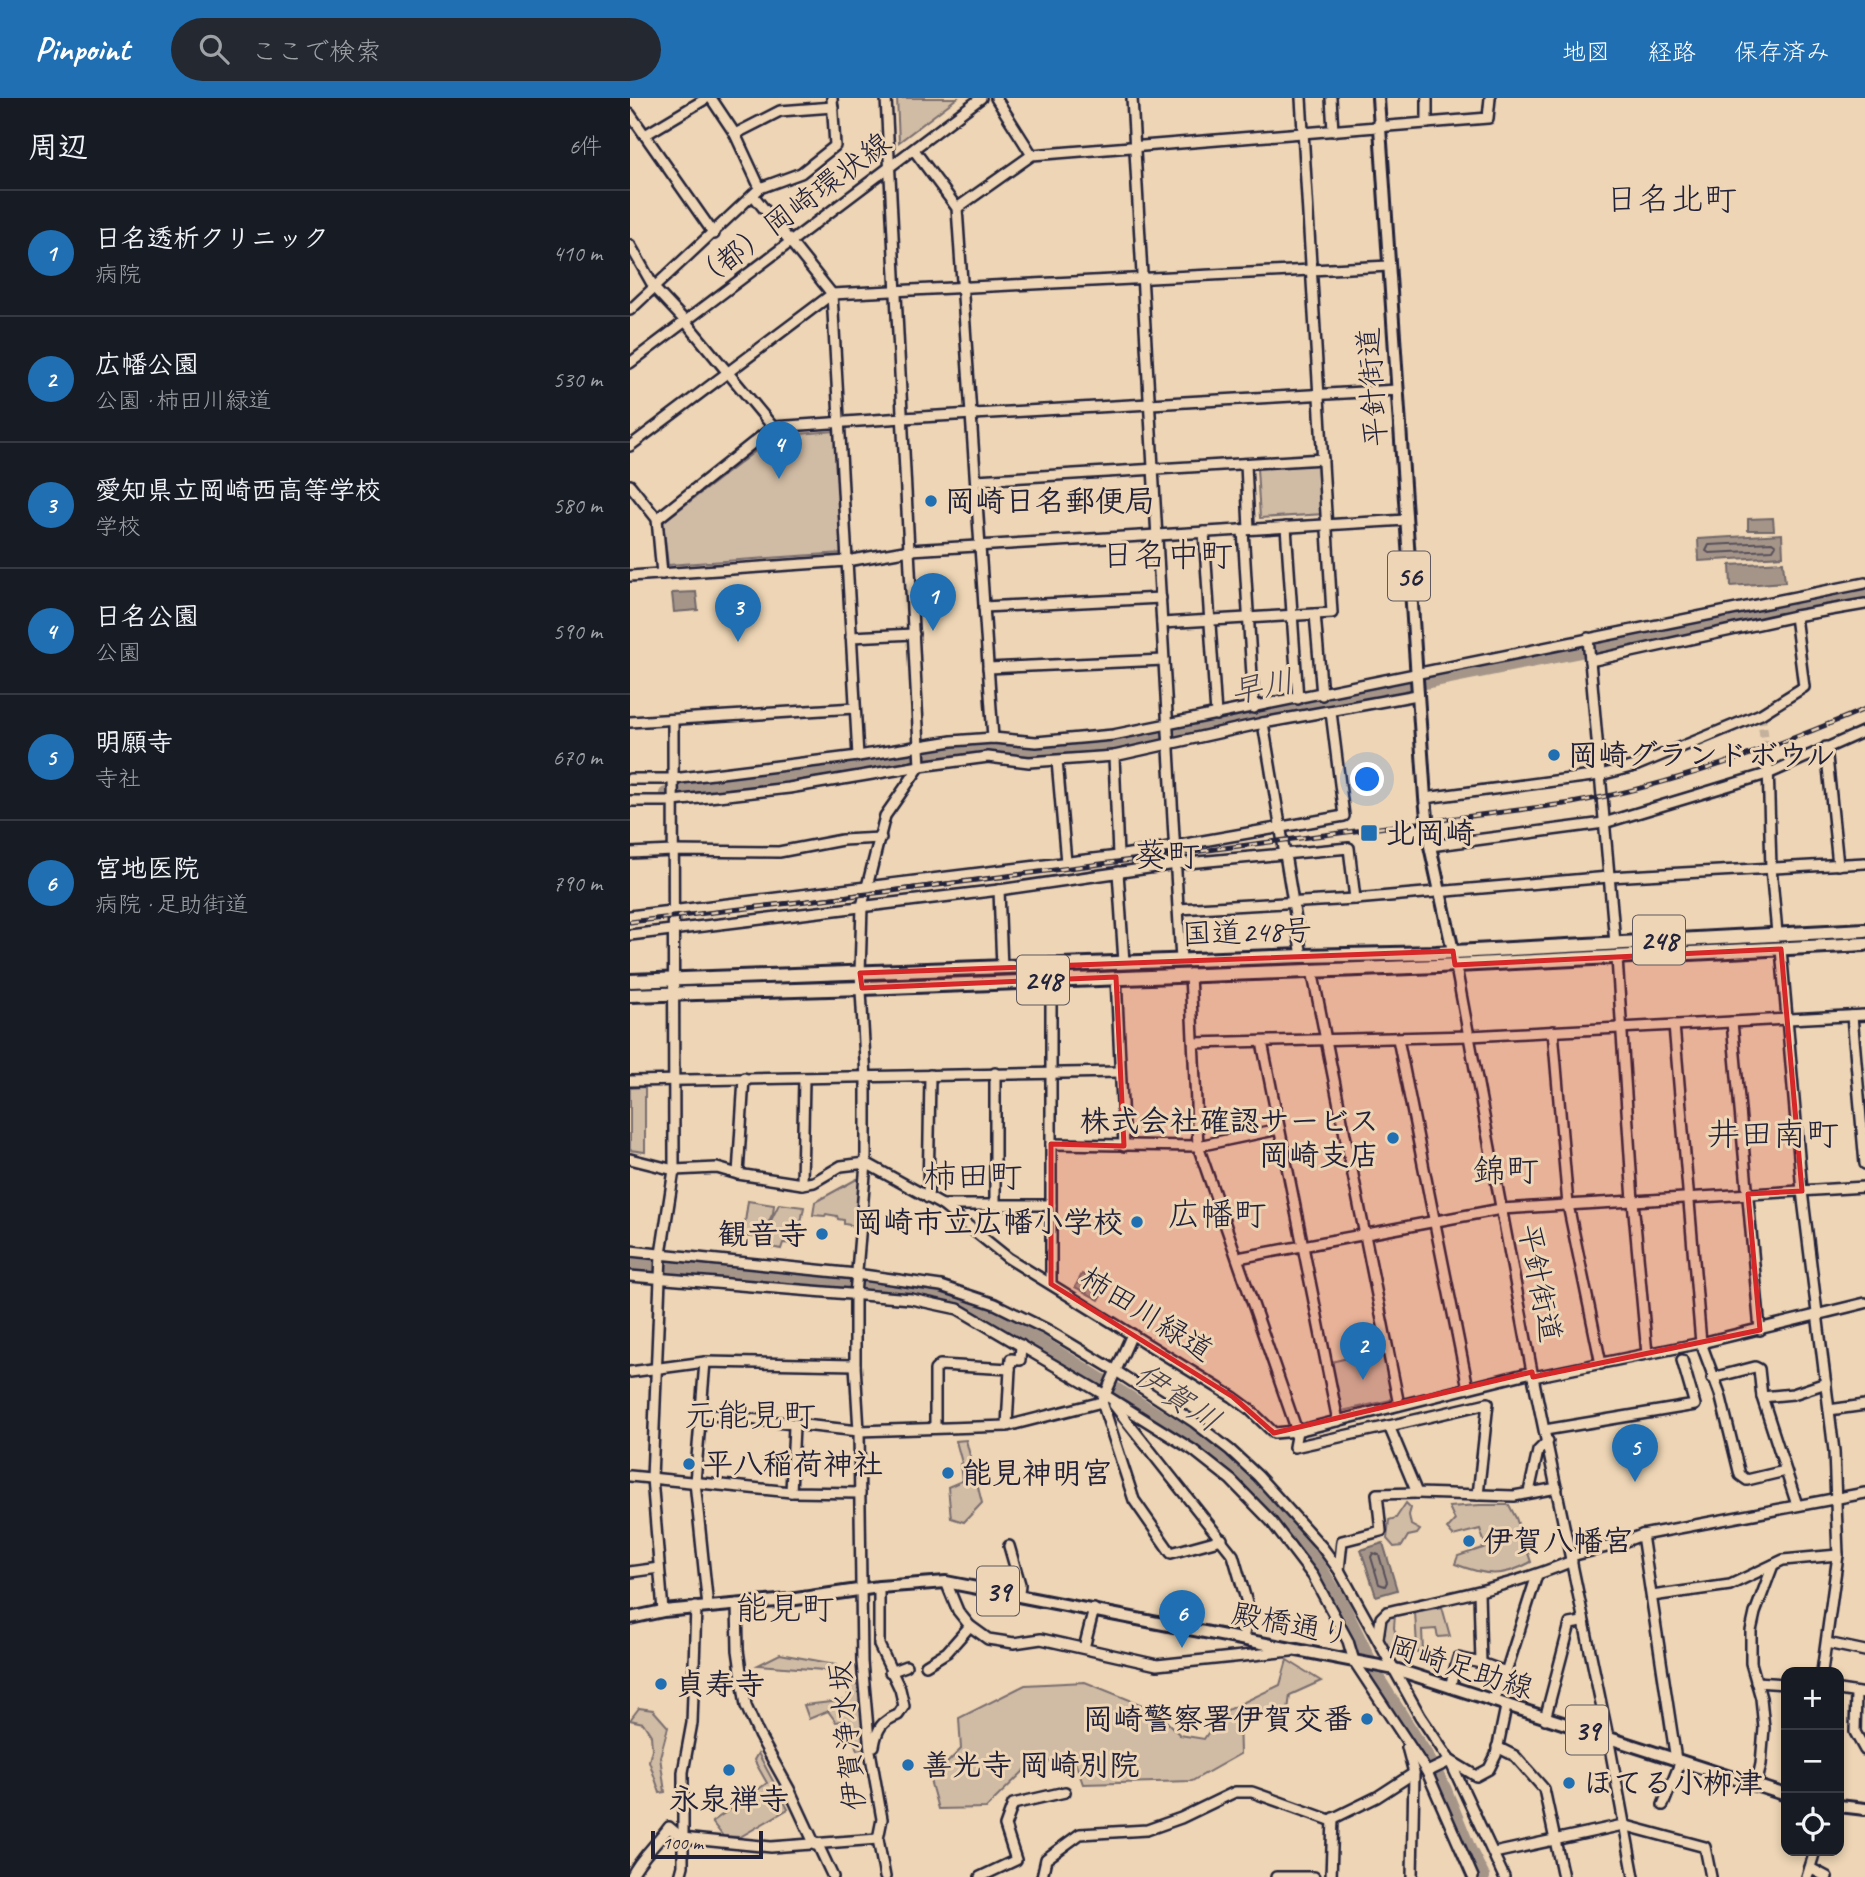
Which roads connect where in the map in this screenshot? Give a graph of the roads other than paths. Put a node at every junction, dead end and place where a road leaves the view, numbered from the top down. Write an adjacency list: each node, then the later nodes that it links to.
1 (709, 98): 17 (street); 18 (street)
2 (887, 98): 22 (street)
3 (981, 98): 20 (street, （都）岡崎環状線)
4 (996, 98): 21 (street)
5 (1132, 98): 19 (street)
6 (1301, 98): 16 (street)
7 (1331, 98): 15 (street)
8 (1378, 98): 14 (main road, 平針街道 / 56)
9 (1427, 98): 13 (street)
10 (1490, 98): 13 (street)
11 (833, 102): 17 (street); 23 (street)
12 (630, 114): 18 (street)
13 (1427, 123): 14 (street)
14 (1380, 128): 15 (street); 28 (main road, 平針街道 / 56)
15 (1333, 131): 16 (street)
16 (1303, 133): 19 (street); 29 (street)
17 (735, 134): 23 (street)
18 (645, 135): 25 (street)
19 (1135, 147): 21 (street); 30 (street)
20 (914, 150): 22 (street, （都）岡崎環状線); 24 (street)
21 (1032, 155): 24 (street)
22 (890, 167): 26 (street, （都）岡崎環状線); 33 (street)
23 (756, 192): 25 (street); 26 (street)
24 (957, 208): 31 (street)
25 (713, 234): 32 (street)
26 (790, 242): 34 (street); 36 (street, （都）岡崎環状線)
27 (630, 245): 32 (street)
28 (1389, 266): 29 (street); 39 (main road, 平針街道 / 56)
29 (1311, 270): 30 (street); 40 (street)
30 (1142, 278): 31 (street); 41 (street)
31 (963, 287): 33 (street); 42 (street)
32 (655, 289): 35 (street); 36 (street)
33 (896, 291): 34 (street); 43 (street)
34 (832, 294): 38 (street); 44 (street)
35 (630, 310)
36 (685, 321): 37 (street, （都）岡崎環状線); 38 (street)
37 (630, 363)
38 (728, 373): 45 (street); 46 (street)
39 (1397, 390): 40 (street); 53 (main road, 平針街道 / 56)
40 (1319, 394): 41 (street); 47 (street)
41 (1149, 404): 42 (street); 49 (street)
42 (971, 414): 43 (street); 50 (street)
43 (903, 418): 44 (street); 60 (street)
44 (839, 422): 45 (street); 61 (street)
45 (773, 427): 52 (street)
46 (630, 446)
47 (1323, 459): 48 (street); 54 (street)
48 (1246, 464): 49 (street); 56 (street)
49 (1153, 470): 50 (street); 58 (street)
50 (976, 480): 59 (street)
51 (630, 485): 52 (street)
52 (657, 519): 62 (street)
53 (1406, 520): 54 (street); 80 (main road, 平針街道 / 56)
54 (1327, 524): 55 (street); 68 (street)
55 (1286, 527): 56 (street); 69 (street)
56 (1246, 530): 57 (street); 71 (street)
57 (1204, 532): 58 (street); 72 (street)
58 (1157, 535): 59 (street); 65 (street)
59 (980, 546): 60 (street); 67 (street)
60 (910, 550): 61 (street); 74 (street)
61 (847, 561): 62 (street); 75 (street)
62 (662, 574): 63 (street)
63 (630, 576)
64 (1865, 583): 76 (street)
65 (1161, 598): 67 (street); 73 (street)
66 (1865, 604): 70 (street)
67 (984, 607): 79 (street)
68 (1315, 614): 69 (street); 81 (street)
69 (1292, 616): 71 (street); 83 (street)
70 (1795, 616): 78 (street); 102 (street)
71 (1248, 618): 72 (street); 85 (street)
72 (1209, 621): 73 (street); 87 (street)
73 (1162, 623): 77 (street)
74 (914, 634): 75 (street); 95 (street)
75 (851, 637): 84 (street)
76 (1588, 638): 78 (street); 80 (street)
77 (1164, 660): 79 (street); 91 (street)
78 (1590, 661): 102 (street)
79 (988, 668): 93 (street)
80 (1416, 674): 81 (street); 82 (main road, 56)
81 (1322, 695): 83 (street)
82 (1417, 695): 86 (street); 105 (main road, 平針街道 / 56)
83 (1298, 699): 85 (street)
84 (855, 708): 88 (street); 97 (street)
85 (1254, 708): 87 (street)
86 (1331, 712): 90 (street); 109 (street)
87 (1216, 715): 91 (street)
88 (673, 720): 89 (street); 104 (street)
89 (630, 722)
90 (1264, 723): 94 (street); 109 (street)
91 (1168, 724): 93 (street); 94 (street)
92 (1865, 731): 96 (street)
93 (993, 738): 95 (street)
94 (1169, 744): 98 (street); 112 (street)
95 (920, 746): 97 (street); 100 (street)
96 (1826, 747): 101 (street); 120 (street)
97 (858, 756): 104 (street)
98 (1114, 756): 99 (street); 115 (street)
99 (1057, 761): 100 (street); 117 (street)
100 (920, 765): 107 (street); 110 (street, 伊賀浄水坂)
101 (1769, 769): 108 (street); 121 (street)
102 (1600, 775): 105 (street); 108 (street)
103 (630, 779): 104 (street)
104 (673, 779): 107 (street)
105 (1425, 798): 111 (main road, 平針街道 / 56)
106 (630, 801): 107 (street)
107 (673, 801): 113 (street)
108 (1604, 823): 111 (street); 123 (street)
109 (1280, 827): 112 (street); 116 (street)
110 (881, 838): 113 (street); 124 (street, 伊賀浄水坂)
111 (1430, 846): 126 (main road, 平針街道 / 56)
112 (1175, 847): 115 (street); 119 (street)
113 (673, 851): 114 (street); 131 (street)
114 (630, 853)
115 (1118, 856): 117 (street)
116 (1285, 856): 119 (street); 127 (street); 128 (street)
117 (1066, 862): 124 (street)
118 (1865, 863): 120 (street)
119 (1176, 864): 122 (street); 130 (street)
120 (1838, 864): 121 (street)
121 (1771, 868): 123 (street); 135 (street)
122 (1118, 872): 125 (street); 144 (street)
123 (1609, 877): 126 (street); 137 (street)
124 (868, 887): 129 (street, 伊賀浄水坂); 131 (street)
125 (999, 890): 129 (street); 146 (street)
126 (1441, 891): 127 (street); 140 (main road, 平針街道 / 56)
127 (1355, 899): 128 (street)
128 (1293, 903): 130 (street); 141 (street)
129 (862, 906): 133 (street); 148 (street, 伊賀浄水坂)
130 (1178, 909): 143 (street)
131 (673, 910): 132 (street); 133 (street)
132 (630, 916)
133 (673, 929): 136 (street); 153 (street)
134 (1865, 930): 135 (highway, 国道248号 / 248)
135 (1777, 933): 137 (highway, 国道248号 / 248)
136 (630, 935)
137 (1615, 943): 140 (highway, 国道248号 / 248)
138 (1865, 944): 139 (highway, 国道248号 / 248)
139 (1781, 949): 142 (highway, 国道248号 / 248); 158 (street)
140 (1453, 951): 141 (highway, 国道248号 / 248); 145 (street, 平針街道)
141 (1302, 956): 143 (highway, 国道248号 / 248)
142 (1617, 958): 145 (highway, 国道248号 / 248); 161 (street)
143 (1181, 960): 144 (highway, 国道248号 / 248)
144 (1124, 962): 146 (highway, 国道248号 / 248)
145 (1455, 965): 147 (highway, 国道248号 / 248); 163 (street, 平針街道)
146 (1002, 968): 148 (highway, 国道248号 / 248)
147 (1312, 970): 149 (highway, 国道248号 / 248); 165 (street)
148 (860, 973): 153 (highway, 国道248号 / 248); 154 (street, 伊賀浄水坂)
149 (1190, 974): 150 (highway, 国道248号 / 248); 167 (street)
150 (1116, 978): 151 (highway, 国道248号 / 248); 168 (street)
151 (1051, 980): 154 (highway, 国道248号 / 248); 170 (street)
152 (630, 981): 153 (highway, 国道248号 / 248)
153 (674, 986): 154 (highway, 国道248号 / 248); 155 (highway, 国道248号 / 248); 175 (street)
154 (862, 988): 172 (street, 伊賀浄水坂)
155 (630, 995)
156 (1865, 1015): 157 (street)
157 (1852, 1016): 158 (street); 183 (street)
158 (1787, 1019): 159 (street); 188 (street)
159 (1732, 1022): 160 (street); 189 (street)
160 (1674, 1025): 161 (street); 191 (street)
161 (1622, 1028): 162 (street); 192 (street)
162 (1553, 1031): 163 (street); 196 (street)
163 (1470, 1036): 164 (street); 197 (street, 平針街道)
164 (1398, 1039): 165 (street); 198 (street)
165 (1325, 1040): 166 (street); 199 (street)
166 (1262, 1042): 167 (street); 177 (street)
167 (1194, 1043): 180 (street)
168 (1120, 1072): 170 (street); 179 (street)
169 (995, 1073): 170 (street); 171 (street); 193 (street)
170 (1052, 1073): 178 (street)
171 (930, 1075): 172 (street); 190 (street)
172 (866, 1077): 174 (street); 182 (street, 伊賀浄水坂)
173 (744, 1078): 174 (street); 175 (street); 185 (street)
174 (804, 1078): 186 (street)
175 (674, 1079): 176 (street); 184 (street)
176 (630, 1080)
177 (1279, 1129): 180 (street); 200 (street)
178 (1051, 1144): 179 (street); 195 (street)
179 (1124, 1146): 180 (street)
180 (1198, 1146): 203 (street)
181 (630, 1159): 184 (street)
182 (866, 1163): 186 (street); 190 (street, 柿田川緑道); 204 (street, 伊賀浄水坂)
183 (1865, 1164)
184 (674, 1170): 185 (street); 202 (street)
185 (738, 1174): 186 (street)
186 (802, 1184)
187 (1865, 1187): 188 (street)
188 (1802, 1191): 189 (street); 210 (street)
189 (1748, 1194): 191 (street); 211 (street)
190 (928, 1198): 194 (street, 柿田川緑道)
191 (1688, 1198): 192 (street); 213 (street)
192 (1633, 1201): 196 (street); 215 (street)
193 (995, 1204): 194 (street); 195 (street)
194 (942, 1205): 207 (street, 柿田川緑道)
195 (1051, 1205): 207 (street)
196 (1568, 1205): 197 (street); 218 (street)
197 (1501, 1209): 198 (street); 224 (street, 平針街道)
198 (1435, 1222): 199 (street); 227 (street)
199 (1364, 1234): 200 (street); 230 (street)
200 (1303, 1246): 203 (street); 234 (street)
201 (630, 1251): 202 (street)
202 (661, 1256): 204 (street); 206 (street)
203 (1238, 1258): 241 (street)
204 (856, 1274): 208 (street, 伊賀浄水坂); 222 (street)
205 (630, 1276): 206 (street)
206 (660, 1279): 208 (street); 220 (street)
207 (1051, 1284): 212 (street, 柿田川緑道)
208 (855, 1295): 214 (street); 219 (street, 伊賀浄水坂)
209 (1865, 1303): 210 (street)
210 (1817, 1317): 211 (street); 226 (street)
211 (1760, 1330): 213 (street)
212 (1132, 1334): 222 (street); 241 (street, 柿田川緑道)
213 (1701, 1343): 215 (street, 柿田川緑道); 225 (street)
214 (1021, 1345): 221 (street); 229 (street)
215 (1647, 1354): 218 (street, 柿田川緑道)
216 (1682, 1360): 239 (street)
217 (705, 1362): 219 (street); 220 (street); 233 (street)
218 (1601, 1364): 224 (street, 柿田川緑道)
219 (855, 1365): 240 (street, 伊賀浄水坂)
220 (656, 1369): 223 (street); 245 (street)
221 (1010, 1369): 236 (street); 238 (street)
222 (1116, 1371): 229 (street); 263 (street)
223 (630, 1372)
224 (1532, 1374): 227 (street, 柿田川緑道); 239 (street, 平針街道)
225 (1712, 1378): 228 (street); 243 (street)
226 (1826, 1383): 228 (street); 232 (street)
227 (1468, 1388): 230 (street, 柿田川緑道)
228 (1762, 1397): 243 (street)
229 (1105, 1398): 236 (street); 257 (street); 257 (street); 285 (street)
230 (1399, 1405): 234 (street, 柿田川緑道)
231 (1865, 1405): 232 (street)
232 (1829, 1410): 254 (street)
233 (702, 1414): 235 (street); 246 (street)
234 (1338, 1421): 241 (street, 柿田川緑道)
235 (794, 1426): 240 (street); 248 (street)
236 (1007, 1426): 238 (street)
237 (1390, 1426): 241 (street); 251 (street); 253 (street)
238 (936, 1428): 240 (street)
239 (1545, 1430): 242 (street, 平針街道)
240 (859, 1431): 250 (street, 伊賀浄水坂)
241 (1297, 1431)
242 (1548, 1441): 247 (street, 平針街道); 249 (street)
243 (1785, 1471): 255 (street)
244 (630, 1476): 245 (street)
245 (652, 1478): 246 (street); 262 (street)
246 (695, 1482): 248 (street); 273 (street)
247 (1557, 1488): 249 (street); 260 (street, 平針街道)
248 (791, 1492): 250 (street)
249 (1529, 1492): 253 (street)
250 (860, 1493): 268 (street, 伊賀浄水坂)
251 (1417, 1493): 253 (street); 263 (street)
252 (1865, 1493): 254 (street)
253 (1478, 1495)
254 (1837, 1498): 255 (street); 259 (street)
255 (1797, 1505): 256 (street)
256 (1643, 1535): 260 (street); 271 (street)
257 (1222, 1539): 280 (street)
258 (1009, 1546): 270 (street)
259 (1838, 1555): 261 (street); 281 (street)
260 (1572, 1558): 265 (street); 277 (street, 平針街道)
261 (1773, 1565): 271 (street); 293 (street)
262 (659, 1568): 264 (street); 275 (street)
263 (1339, 1570): 279 (street)
264 (630, 1572)
265 (1537, 1575): 269 (street); 292 (street)
266 (946, 1582): 267 (main road, 殿橋通り / 39); 270 (main road, 殿橋通り / 39); 278 (street)
267 (879, 1587): 268 (main road, 殿橋通り / 39); 291 (street)
268 (861, 1589): 272 (main road, 殿橋通り / 39); 318 (street, 伊賀浄水坂)
269 (1479, 1592): 279 (street); 286 (street)
270 (1019, 1594): 274 (main road, 殿橋通り / 39)
271 (1652, 1596): 306 (street)
272 (737, 1604): 273 (main road, 殿橋通り / 39); 320 (street)
273 (702, 1607): 275 (main road, 殿橋通り / 39); 317 (street)
274 (1094, 1609): 280 (main road, 殿橋通り / 39); 282 (street)
275 (663, 1611): 276 (main road, 殿橋通り / 39)
276 (630, 1618)
277 (1582, 1622): 299 (street); 301 (street, 平針街道)
278 (970, 1626): 282 (street); 287 (street)
279 (1378, 1638): 290 (street)
280 (1243, 1639): 283 (main road, 殿橋通り / 39)
281 (1827, 1643): 284 (street); 289 (street)
282 (1084, 1648): 283 (street)
283 (1292, 1651): 285 (main road, 殿橋通り / 39)
284 (1865, 1651)
285 (1358, 1662): 290 (main road, 岡崎足助線 / 39); 300 (street)
286 (1481, 1663): 292 (street); 295 (street)
287 (926, 1665)
288 (906, 1667): 291 (street)
289 (1823, 1667)
290 (1391, 1669): 295 (main road, 岡崎足助線 / 39); 305 (street)
291 (890, 1672): 302 (street)
292 (1506, 1672): 297 (street)
293 (1756, 1682): 294 (street); 309 (street)
294 (1781, 1684)
295 (1450, 1687): 297 (main road, 岡崎足助線 / 39)
296 (1860, 1693): 304 (street)
297 (1493, 1701): 298 (main road, 岡崎足助線 / 39)
298 (1506, 1707): 299 (main road, 岡崎足助線 / 39); 303 (street)
299 (1545, 1719): 301 (main road, 岡崎足助線 / 39)
300 (1404, 1736): 307 (street); 308 (street)
301 (1608, 1737): 306 (main road, 岡崎足助線 / 39); 316 (street, 平針街道)
302 (874, 1746)
303 (1497, 1747): 305 (street); 319 (street)
304 (1865, 1750)
305 (1450, 1760): 307 (street); 321 (street)
306 (1679, 1761): 309 (main road, 岡崎足助線 / 39); 312 (street)
307 (1427, 1772): 334 (street)
308 (1414, 1773): 315 (street); 333 (street)
309 (1756, 1786): 311 (main road, 岡崎足助線 / 39)
310 (1065, 1792): 328 (street)
311 (1781, 1794)
312 (1663, 1805)
313 (1844, 1807): 314 (main road)
314 (1865, 1809)
315 (1333, 1818): 329 (street); 332 (street)
316 (1623, 1825): 319 (street); 337 (street, 平針街道); 338 (street)
317 (681, 1838): 320 (street); 324 (street); 325 (street)
318 (878, 1839): 320 (street); 327 (street, 伊賀浄水坂)
319 (1555, 1840): 321 (street); 336 (street)
320 (816, 1845): 326 (street)
321 (1494, 1853): 335 (street)
322 (1814, 1856): 323 (street)
323 (1809, 1873): 339 (street)
324 (631, 1877)
325 (680, 1877)
326 (833, 1877)
327 (885, 1877)
328 (980, 1877)
329 (1042, 1877)
330 (1276, 1877): 331 (street)
331 (1314, 1877)
332 (1331, 1877)
333 (1412, 1877)
334 (1473, 1877)
335 (1504, 1877)
336 (1563, 1877)
337 (1634, 1877)
338 (1711, 1877)
339 (1827, 1877)

